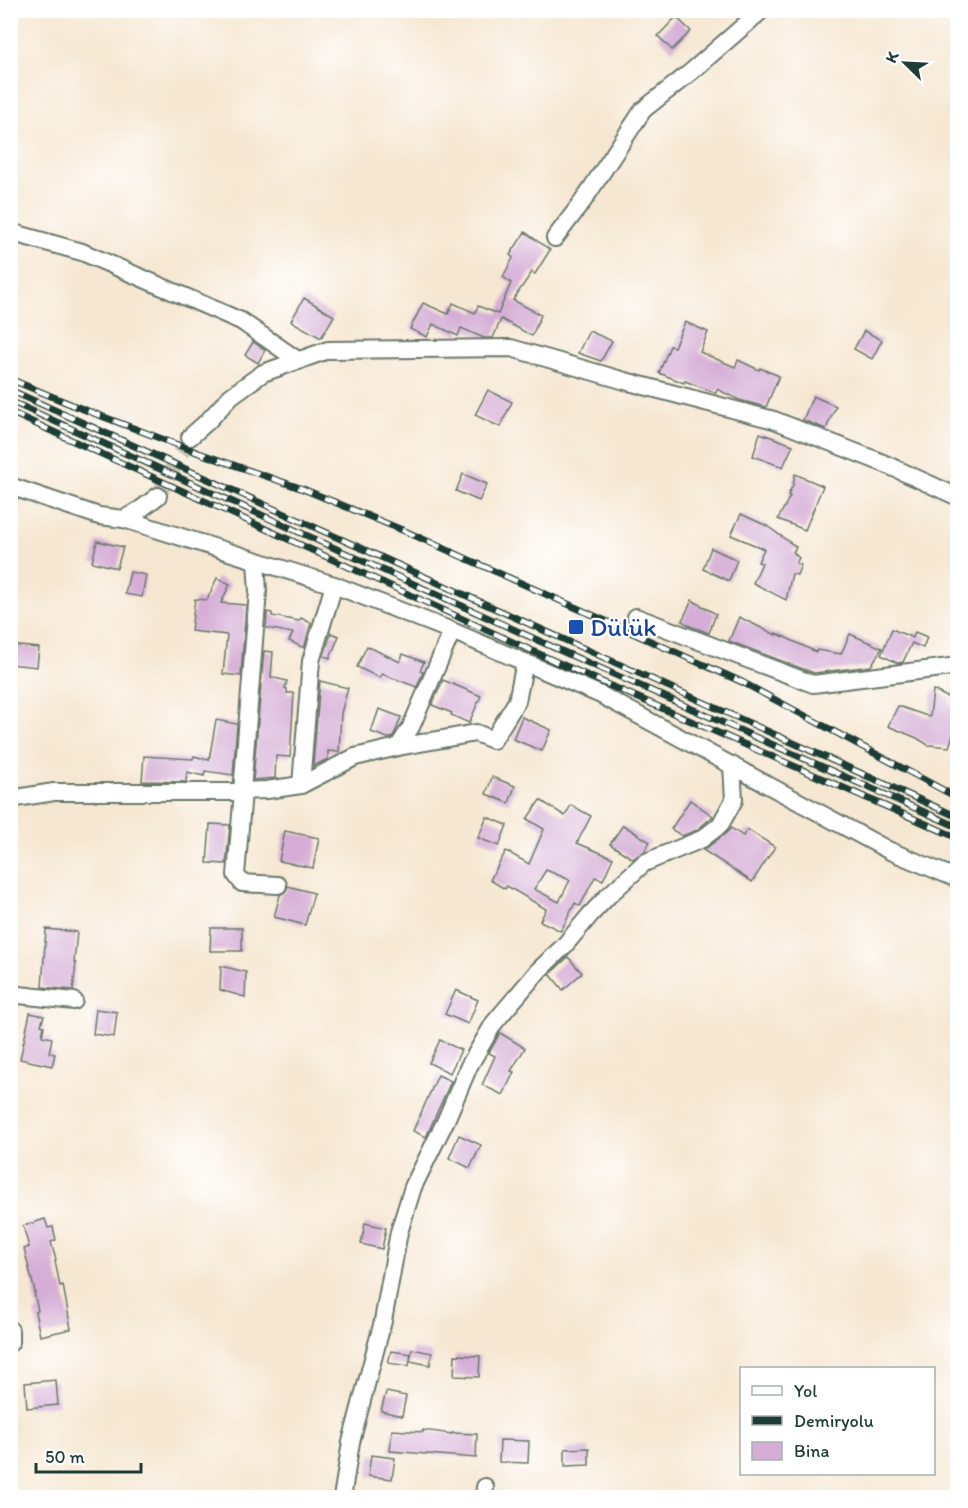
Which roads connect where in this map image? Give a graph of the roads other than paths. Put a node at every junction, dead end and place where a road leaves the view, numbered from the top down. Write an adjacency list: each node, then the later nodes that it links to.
1 (762, 10): 3 (street)
2 (10, 232): 4 (street)
3 (555, 238)
4 (299, 361): 5 (street); 8 (street)
5 (190, 437)
6 (10, 486): 9 (street)
7 (158, 496): 9 (street)
8 (957, 497)
9 (124, 519): 10 (street)
10 (256, 562): 11 (street); 19 (street)
11 (334, 585): 13 (street); 18 (street)
12 (636, 617): 15 (street)
13 (452, 631): 14 (street); 16 (street)
14 (525, 663): 16 (street); 17 (street)
15 (957, 666)
16 (398, 747): 18 (street)
17 (732, 765): 21 (street); 27 (street)
18 (302, 785): 19 (street)
19 (242, 791): 20 (street); 22 (street)
20 (10, 799)
21 (957, 879)
22 (278, 885)
23 (10, 994): 24 (street)
24 (74, 1001)
25 (10, 1330): 26 (street)
26 (10, 1343)
27 (342, 1497)

